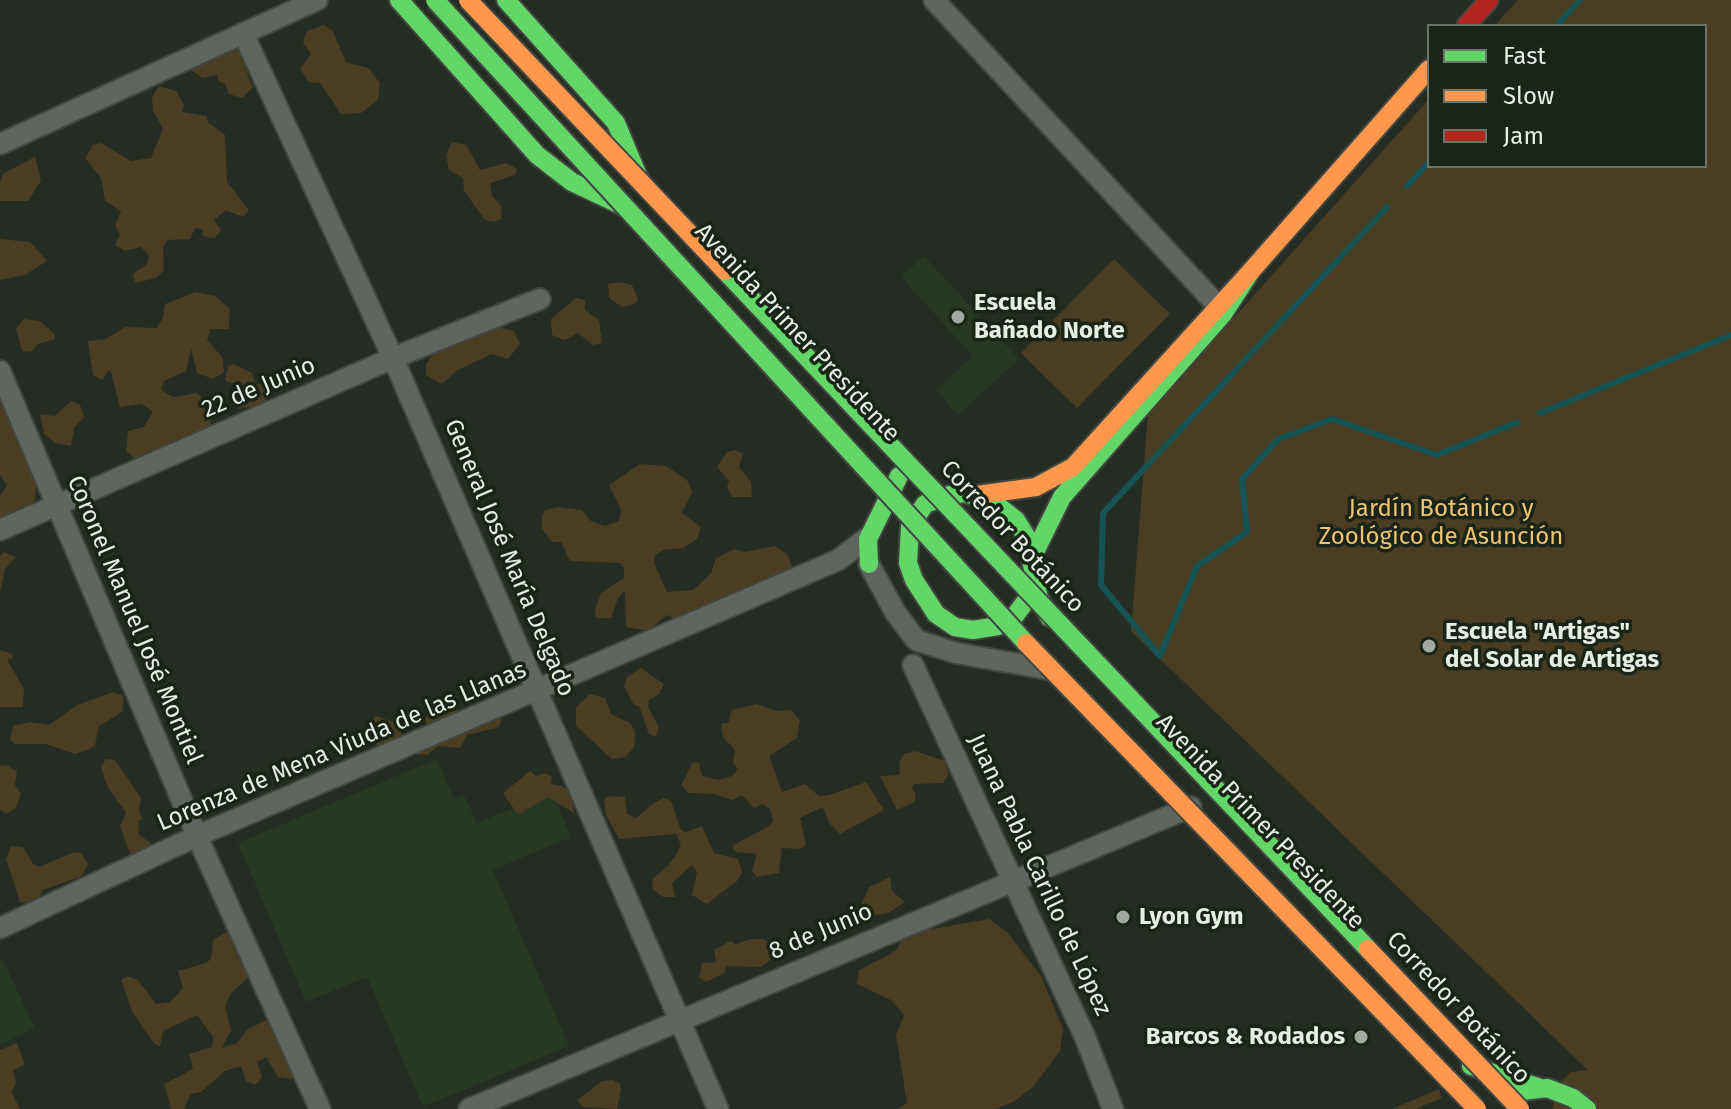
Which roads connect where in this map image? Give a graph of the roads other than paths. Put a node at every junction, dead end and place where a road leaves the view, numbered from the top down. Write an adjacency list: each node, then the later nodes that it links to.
1 (317, 0): 9 (street)
2 (399, 0): 12 (main road, Avenida Primer Presidente)
3 (435, 0): 43 (main road, bridge)
4 (468, 0): 45 (main road, Corredor Botánico, bridge)
5 (506, 0): 12 (main road, Avenida Primer Presidente)
6 (934, 0): 15 (street)
7 (1489, 0): 8 (main road)
8 (1468, 24)
9 (243, 33): 11 (street); 16 (street, General José María Delgado)
10 (1427, 71): 13 (main road)
11 (0, 144)
12 (661, 222): 18 (main road, Avenida Primer Presidente)
13 (1251, 271): 15 (main road); 26 (main road)
14 (540, 299): 16 (street, 22 de Junio)
15 (1217, 305): 19 (main road)
16 (393, 358): 20 (street, 22 de Junio); 31 (street, General José María Delgado)
17 (0, 371): 20 (street, Coronel Manuel José Montiel)
18 (899, 476): 19 (main road, Avenida Primer Presidente); 22 (main road); 23 (main road, Avenida Primer Presidente)
19 (970, 494): 23 (main road); 26 (main road, Avenida Primer Presidente)
20 (57, 503): 21 (street, 22 de Junio); 33 (street, Coronel Manuel José Montiel)
21 (0, 530)
22 (869, 536): 24 (street, Lorenza de Mena Viuda de las Llanas); 25 (main road)
23 (907, 538): 27 (main road, Avenida Primer Presidente)
24 (838, 560): 25 (street); 31 (street, Lorenza de Mena Viuda de las Llanas)
25 (869, 564): 27 (street); 30 (street)
26 (1032, 564): 28 (main road); 37 (main road, Avenida Primer Presidente)
27 (916, 583): 28 (main road, Avenida Primer Presidente)
28 (955, 627): 30 (main road, Avenida Primer Presidente)
29 (913, 665): 34 (street, Juana Pabla Carillo de López)
30 (1068, 673): 32 (main road, Avenida Primer Presidente)
31 (539, 691): 33 (street, Lorenza de Mena Viuda de las Llanas); 36 (street, General José María Delgado)
32 (1194, 805): 34 (street, 8 de Junio); 42 (main road, Avenida Primer Presidente)
33 (197, 836): 35 (street, Lorenza de Mena Viuda de las Llanas); 38 (street, Coronel Manuel José Montiel)
34 (1012, 879): 36 (street, 8 de Junio); 41 (street, Juana Pabla Carillo de López)
35 (0, 928)
36 (678, 1021): 39 (street, 8 de Junio); 40 (street, General José María Delgado)
37 (1538, 1087): 44 (main road); 46 (main road, Avenida Primer Presidente)
38 (320, 1109)
39 (469, 1109)
40 (718, 1109)
41 (1113, 1109)
42 (1462, 1109)
43 (1477, 1109)
44 (1488, 1109)
45 (1520, 1109)
46 (1587, 1109)

